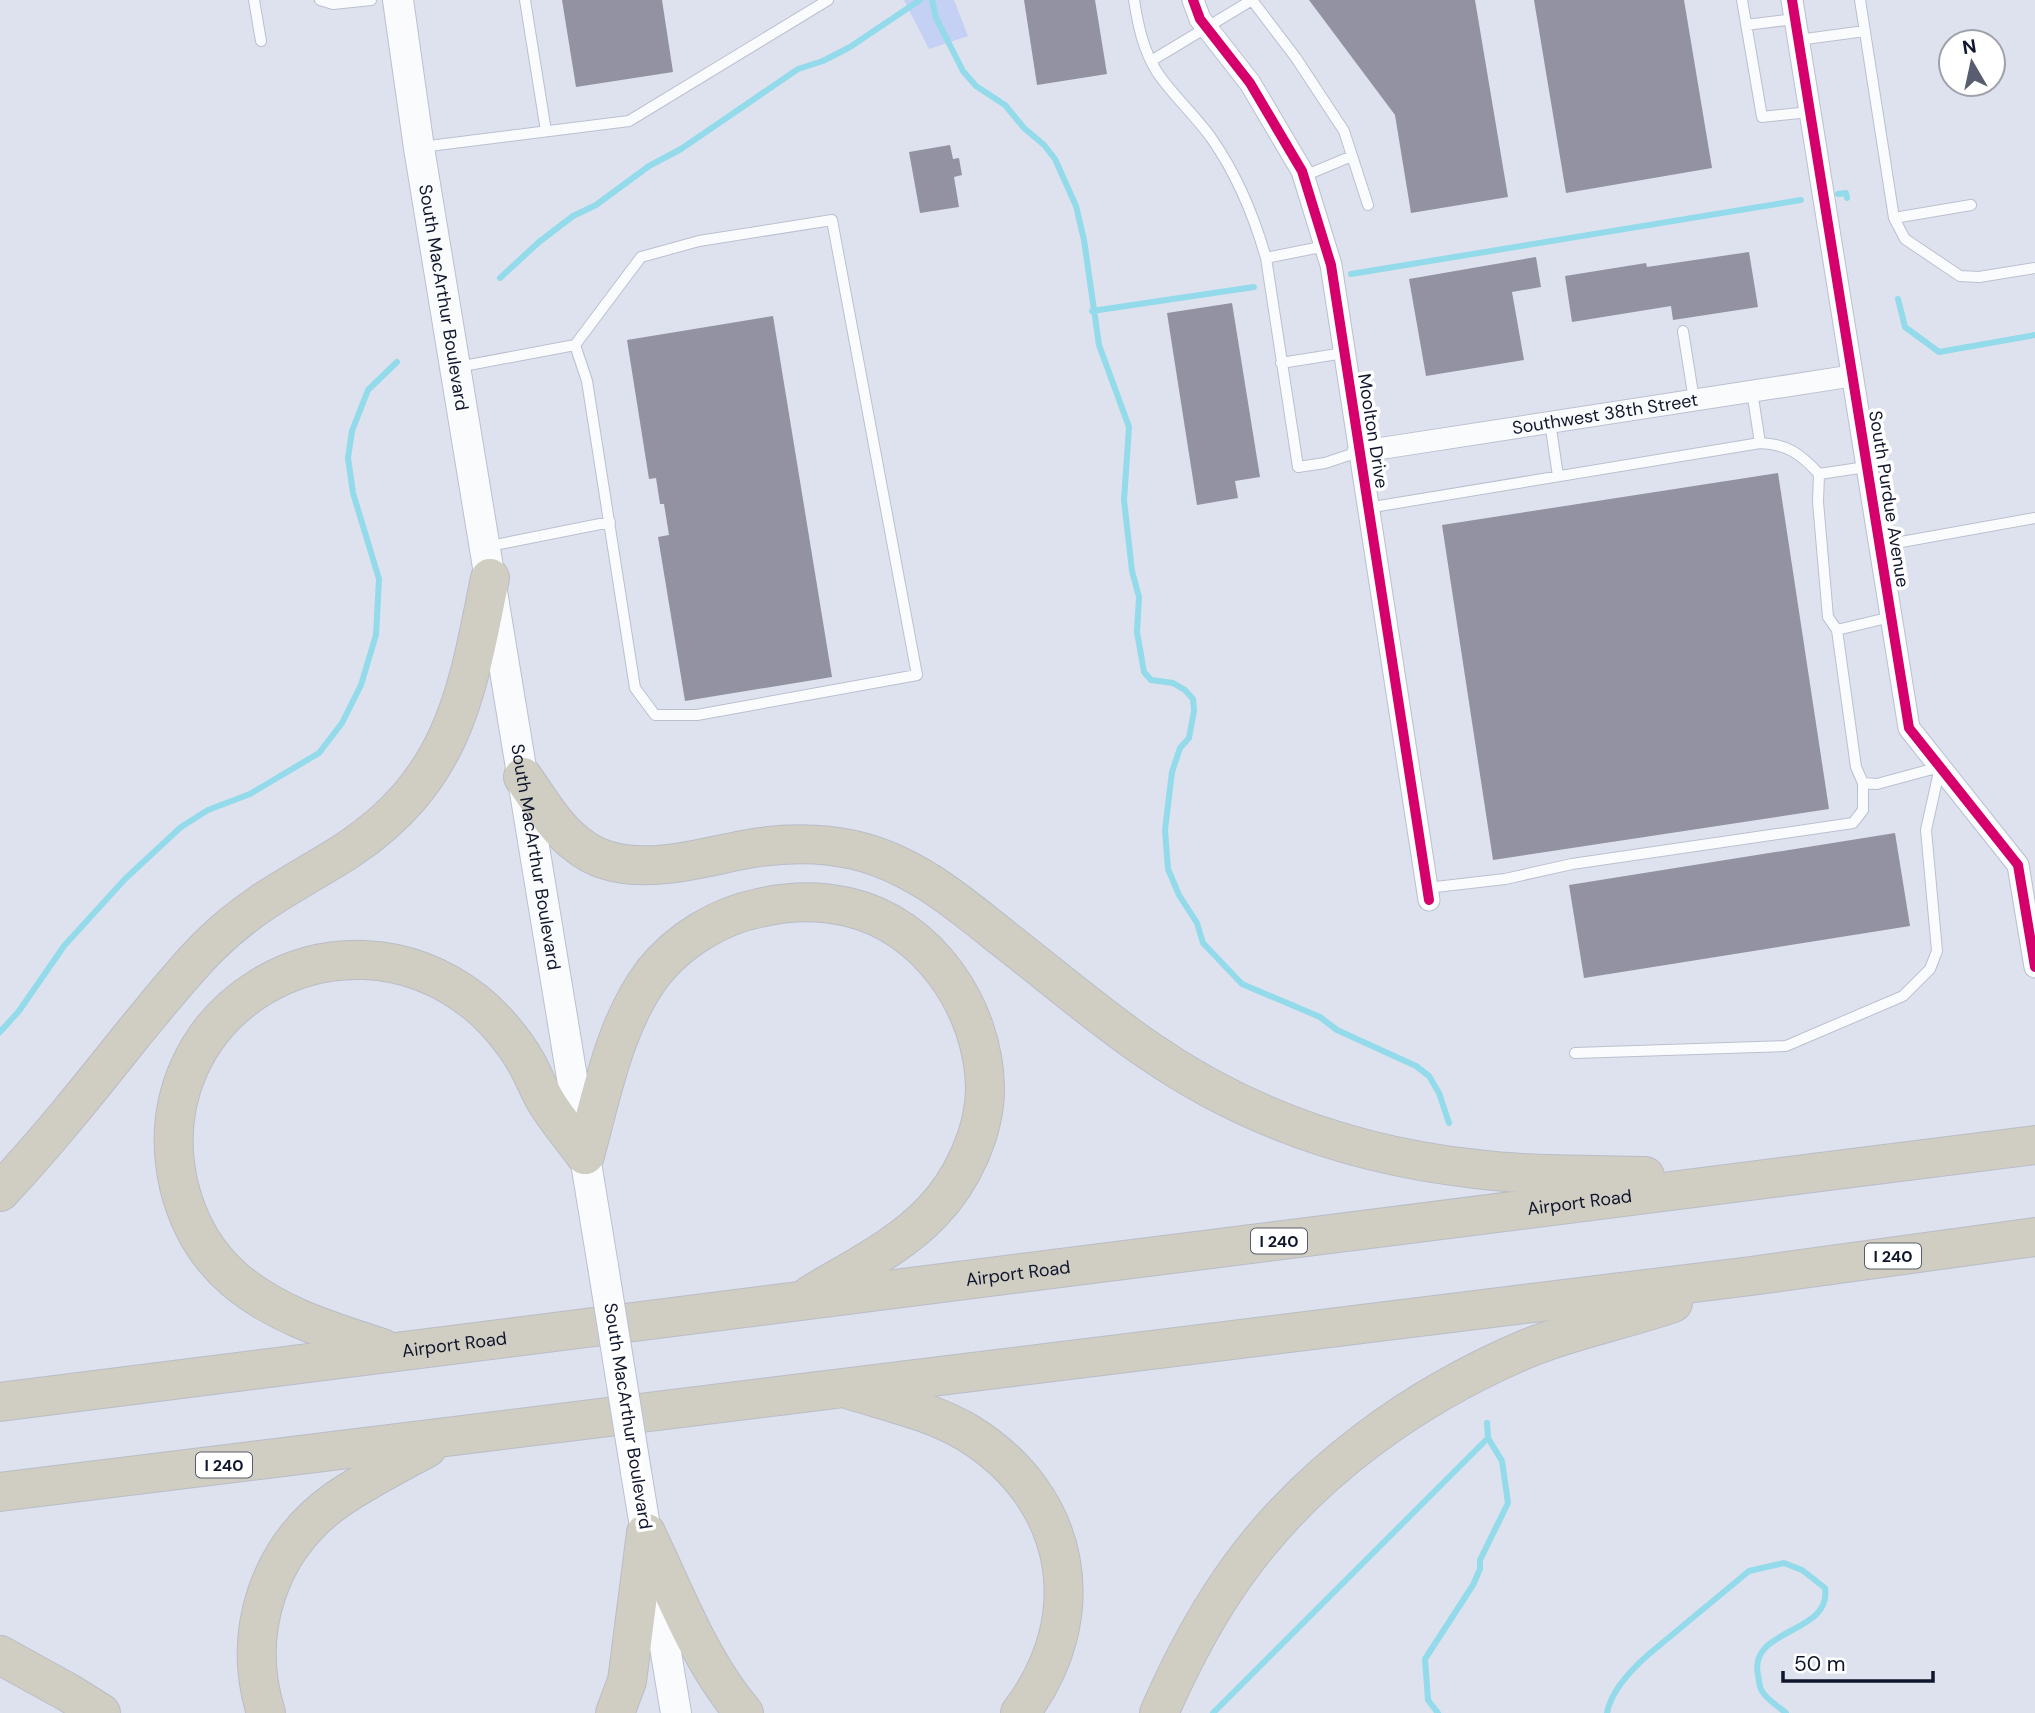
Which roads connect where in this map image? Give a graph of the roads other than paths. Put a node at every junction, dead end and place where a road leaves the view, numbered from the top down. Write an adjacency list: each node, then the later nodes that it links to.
1 (254, 0): 15 (lane)
2 (320, 0): 3 (lane)
3 (371, 0)
4 (398, 0): 19 (main road, South MacArthur Boulevard)
5 (525, 0): 18 (lane)
6 (828, 0): 18 (lane)
7 (1134, 0): 16 (lane)
8 (1193, 0): 13 (street, Moolton Drive)
9 (1742, 0): 12 (lane)
10 (1860, 0): 14 (lane)
11 (1795, 20): 12 (lane); 14 (lane); 17 (street, South Purdue Avenue)
12 (1746, 25): 17 (lane)
13 (1207, 28): 16 (lane); 20 (lane); 21 (street, Moolton Drive)
14 (1865, 31): 24 (lane)
15 (261, 41)
16 (1151, 61): 26 (lane)
17 (1809, 112): 33 (street, South Purdue Avenue)
18 (546, 131): 19 (lane)
19 (419, 148): 32 (main road, South MacArthur Boulevard)
20 (1352, 156): 21 (lane); 22 (lane)
21 (1304, 176): 25 (street, Moolton Drive)
22 (1367, 205)
23 (1971, 205): 24 (lane)
24 (1894, 218): 27 (lane)
25 (1326, 246): 26 (lane); 30 (street, Moolton Drive)
26 (1266, 258): 31 (lane)
27 (2035, 268)
28 (1682, 331): 35 (lane)
29 (575, 345): 32 (lane); 44 (lane); 44 (lane)
30 (1344, 353): 31 (lane); 38 (street, Moolton Drive)
31 (1280, 363): 38 (lane)
32 (455, 368): 46 (main road, South MacArthur Boulevard)
33 (1851, 376): 34 (street, Southwest 38th Street); 39 (street, South Purdue Avenue)
34 (1752, 391): 35 (street, Southwest 38th Street); 37 (lane)
35 (1694, 400): 36 (street, Southwest 38th Street)
36 (1550, 422): 38 (street, Southwest 38th Street); 41 (lane)
37 (1760, 443): 40 (lane); 41 (lane)
38 (1358, 452): 42 (street, Moolton Drive)
39 (1866, 467): 40 (lane); 45 (street, South Purdue Avenue)
40 (1819, 474): 48 (lane)
41 (1558, 476): 42 (lane)
42 (1367, 508): 52 (street, Moolton Drive)
43 (2035, 518): 45 (lane)
44 (610, 523): 46 (lane)
45 (1879, 546): 47 (street, South Purdue Avenue)
46 (488, 563): 50 (main road, South MacArthur Boulevard); 58 (highway)
47 (1891, 617): 48 (lane); 49 (street, South Purdue Avenue)
48 (1837, 630): 51 (lane)
49 (1940, 767): 51 (lane); 53 (street, South Purdue Avenue); 54 (lane)
50 (523, 776): 56 (main road, South MacArthur Boulevard); 57 (highway)
51 (1863, 783): 52 (lane)
52 (1428, 894)
53 (2035, 967)
54 (1575, 1053)
55 (2035, 1145): 57 (highway, Airport Road / I 240)
56 (585, 1156): 61 (highway); 62 (highway); 67 (main road, South MacArthur Boulevard, bridge)
57 (1759, 1181): 61 (highway, Airport Road / I 240)
58 (0, 1192)
59 (2035, 1237): 60 (highway, I 240)
60 (1751, 1276): 63 (highway, I 240); 75 (highway)
61 (799, 1301): 62 (highway, Airport Road / I 240)
62 (394, 1352): 64 (highway, Airport Road / I 240)
63 (841, 1387): 65 (highway, I 240); 74 (highway)
64 (0, 1402)
65 (447, 1437): 66 (highway, I 240); 70 (highway)
66 (0, 1492)
67 (646, 1533): 71 (highway); 72 (main road, South MacArthur Boulevard); 73 (highway)
68 (0, 1656): 69 (highway)
69 (101, 1713)
70 (265, 1713)
71 (615, 1713)
72 (676, 1713)
73 (744, 1713)
74 (1020, 1713)
75 (1159, 1713)

